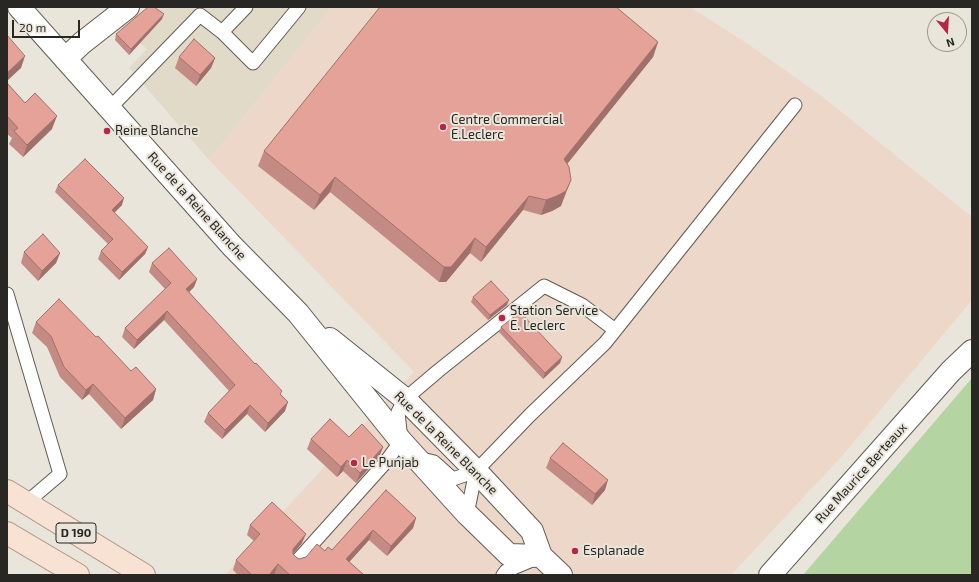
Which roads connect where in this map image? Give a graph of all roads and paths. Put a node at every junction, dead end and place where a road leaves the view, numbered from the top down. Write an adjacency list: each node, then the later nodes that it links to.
1 (19, 7): 6 (street, Rue de la Reine Blanche)
2 (128, 7): 6 (street)
3 (246, 7): 5 (lane)
4 (299, 7): 5 (lane)
5 (222, 32): 8 (lane)
6 (65, 59): 8 (street, Rue de la Reine Blanche)
7 (794, 105): 11 (lane)
8 (110, 108): 10 (street, Rue de la Reine Blanche)
9 (7, 294): 20 (lane)
10 (298, 313): 15 (street, Rue de la Reine Blanche); 16 (street, Rue de la Reine Blanche)
11 (615, 330): 15 (lane); 18 (lane)
12 (972, 337): 14 (street, Rue Maurice Berteaux)
13 (972, 351): 14 (street, Rue Maurice Berteaux)
14 (951, 371): 29 (street, Rue Maurice Berteaux)
15 (405, 399): 16 (lane); 18 (street, Rue de la Reine Blanche)
16 (401, 441): 17 (street, Rue de la Reine Blanche); 24 (lane)
17 (418, 459): 18 (lane); 21 (street, Rue de la Reine Blanche)
18 (476, 471): 21 (lane); 23 (street, Rue de la Reine Blanche)
19 (7, 491): 20 (main road, D 190)
20 (26, 502): 26 (main road, D 190)
21 (467, 514): 23 (street, Rue de la Reine Blanche)
22 (7, 533): 25 (main road, D 190)
23 (541, 556): 27 (lane); 28 (street, Rue de la Reine Blanche)
24 (297, 561)
25 (78, 575)
26 (144, 575)
27 (503, 575)
28 (561, 575)
29 (770, 575)

